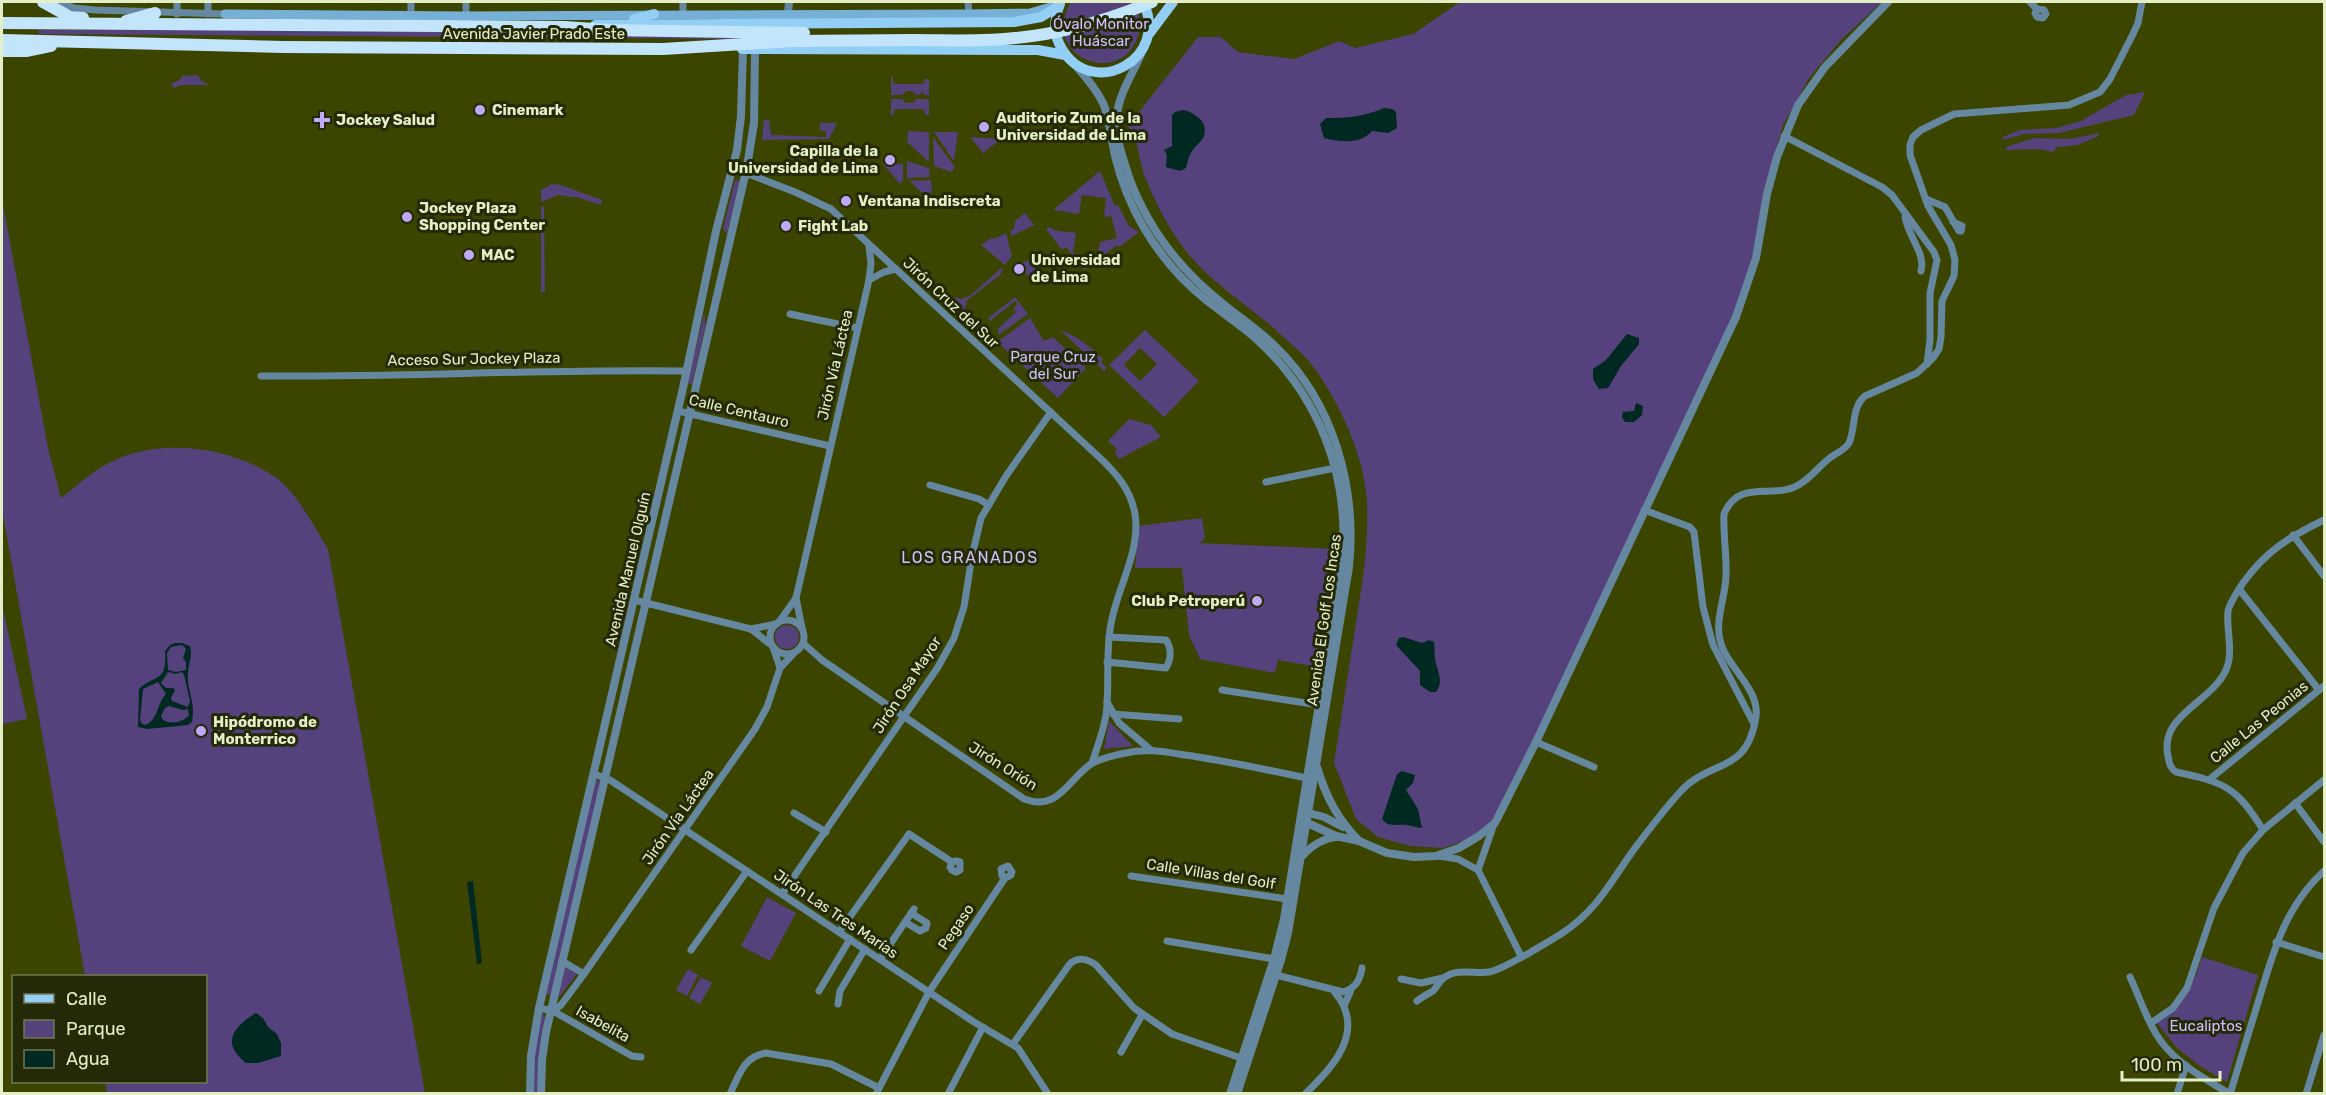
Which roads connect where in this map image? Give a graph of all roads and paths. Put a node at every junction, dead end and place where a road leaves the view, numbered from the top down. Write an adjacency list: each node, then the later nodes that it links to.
1 (43, 2): 32 (highway)
2 (59, 2): 19 (street, Avenida Javier Prado Este)
3 (177, 2): 21 (street)
4 (208, 2): 29 (street)
5 (411, 2): 27 (street)
6 (466, 2): 28 (street)
7 (683, 2): 25 (street)
8 (789, 2): 20 (street)
9 (968, 2): 26 (street)
10 (1132, 2): 36 (highway)
11 (1143, 2): 35 (main road)
12 (1152, 2): 36 (highway, bridge)
13 (1173, 2): 35 (main road)
14 (1888, 2): 45 (street)
15 (2031, 2): 18 (street)
16 (2142, 2): 48 (street)
17 (1060, 4): 26 (main road, Avenida Javier Prado Este); 31 (main road, Avenida Javier Prado Este); 44 (main road)
18 (2037, 9)
19 (155, 13): 21 (street, Avenida Javier Prado Este); 32 (highway)
20 (788, 13): 25 (main road, Avenida Javier Prado Este); 26 (main road, Avenida Javier Prado Este)
21 (177, 14): 29 (street, Avenida Javier Prado Este)
22 (225, 14): 23 (main road, Avenida Javier Prado Este); 29 (highway)
23 (367, 14): 27 (main road, Avenida Javier Prado Este); 33 (highway)
24 (654, 14): 25 (main road, Avenida Javier Prado Este); 28 (main road, Avenida Javier Prado Este); 31 (main road)
25 (683, 14)
26 (969, 14)
27 (411, 15): 28 (main road, Avenida Javier Prado Este)
28 (466, 16)
29 (208, 20): 32 (highway, Avenida Javier Prado Este); 33 (highway, Avenida Javier Prado Este)
30 (2, 23): 32 (highway, Avenida Javier Prado Este)
31 (619, 24): 34 (main road, Avenida Javier Prado Este)
32 (114, 25)
33 (348, 25): 34 (highway, Avenida Javier Prado Este)
34 (565, 27): 36 (highway)
35 (1149, 34): 39 (main road)
36 (914, 37): 40 (highway)
37 (2, 40): 38 (highway, Avenida Javier Prado Este)
38 (69, 42): 40 (highway, Avenida Javier Prado Este); 43 (highway)
39 (1145, 46): 44 (main road, Avenida Javier Prado Este); 98 (street, Avenida El Golf Los Incas)
40 (663, 49): 41 (main road, Avenida Javier Prado Este)
41 (743, 49): 42 (main road, Avenida Javier Prado Este); 46 (street, Avenida Manuel Olguín)
42 (755, 50): 44 (main road, Avenida Javier Prado Este); 47 (street, Avenida Manuel Olguín)
43 (2, 51)
44 (1069, 58): 66 (street, Avenida El Golf Los Incas)
45 (1784, 136): 49 (street); 70 (street)
46 (733, 168): 47 (street, Jirón Cruz del Sur); 58 (street, Avenida Manuel Olguín)
47 (746, 173): 51 (street, Jirón Cruz del Sur); 61 (street, Avenida Manuel Olguín)
48 (1926, 199): 50 (street); 57 (street)
49 (1905, 214): 53 (street); 57 (street)
50 (1953, 222)
51 (869, 246): 52 (street, Jirón Cruz del Sur); 54 (street, Jirón Vía Láctea)
52 (896, 269): 54 (street); 63 (street, Jirón Cruz del Sur)
53 (1920, 271)
54 (869, 279): 56 (street, Jirón Vía Láctea)
55 (790, 314): 56 (street)
56 (857, 328): 65 (street, Jirón Vía Láctea)
57 (1927, 364): 94 (street)
58 (687, 371): 59 (street, Acceso Sur Jockey Plaza); 60 (street, Avenida Manuel Olguín)
59 (261, 376)
60 (683, 388): 61 (street); 62 (street, Avenida Manuel Olguín)
61 (694, 390): 64 (street, Avenida Manuel Olguín)
62 (678, 411): 64 (street, Calle Centauro); 76 (street, Avenida Manuel Olguín)
63 (1051, 412): 69 (street, Jirón Osa Mayor); 81 (street, Jirón Cruz del Sur)
64 (689, 413): 65 (street, Calle Centauro); 77 (street, Avenida Manuel Olguín)
65 (830, 446): 75 (street, Jirón Vía Láctea)
66 (1335, 468): 67 (street); 90 (street, Avenida El Golf Los Incas)
67 (1266, 482)
68 (930, 485): 69 (street)
69 (989, 505): 92 (street, Jirón Osa Mayor)
70 (1644, 510): 94 (street); 95 (street)
71 (2325, 520): 72 (street)
72 (2293, 535): 73 (street); 74 (street)
73 (2325, 576)
74 (2239, 590): 87 (street); 103 (street)
75 (796, 598): 78 (street, Jirón Vía Láctea); 80 (street, Jirón Vía Láctea)
76 (634, 600): 77 (street); 100 (street, Avenida Manuel Olguín)
77 (646, 603): 79 (street); 101 (street, Avenida Manuel Olguín)
78 (777, 623): 79 (street); 80 (street); 83 (street)
79 (751, 629): 83 (street)
80 (803, 630): 82 (street)
81 (1109, 637): 85 (street, Jirón Cruz del Sur); 85 (street)
82 (803, 643): 84 (street); 92 (street, Jirón Orión)
83 (772, 645): 84 (street); 86 (street)
84 (794, 653): 86 (street, Jirón Vía Láctea)
85 (1107, 662): 89 (street, Jirón Cruz del Sur)
86 (780, 668): 110 (street, Jirón Vía Láctea)
87 (2322, 688): 103 (street, Calle Las Peonias)
88 (1221, 690): 90 (street)
89 (1107, 702): 91 (street, Jirón Cruz del Sur); 97 (street, Jirón Cruz del Sur)
90 (1319, 705): 102 (street, Avenida El Golf Los Incas)
91 (1113, 714): 93 (street); 96 (street, Jirón Cruz del Sur)
92 (904, 716): 97 (street, Jirón Orión); 112 (street, Jirón Osa Mayor)
93 (1179, 718)
94 (1754, 724): 134 (street)
95 (1536, 742): 99 (street); 109 (street)
96 (1151, 750): 97 (street, Jirón Orión); 102 (street, Jirón Orión)
97 (1092, 763)
98 (1316, 764): 102 (street, Avenida El Golf Los Incas); 105 (street)
99 (1594, 767)
100 (594, 774): 101 (street, Jirón Las Tres Marías); 152 (street, Avenida Manuel Olguín)
101 (605, 777): 110 (street, Jirón Las Tres Marías); 138 (street, Avenida Manuel Olguín)
102 (1310, 779): 105 (street); 108 (street, Avenida El Golf Los Incas)
103 (2210, 779): 111 (street)
104 (2325, 780): 106 (street)
105 (1323, 786): 113 (street)
106 (2295, 803): 111 (street); 116 (street)
107 (794, 813): 112 (street)
108 (1305, 817): 113 (street); 114 (street); 117 (street, Avenida El Golf Los Incas); 126 (street, Avenida El Golf Los Incas)
109 (1495, 823): 118 (street); 120 (street)
110 (686, 830): 121 (street, Jirón Las Tres Marías); 140 (street, Jirón Vía Láctea)
111 (2263, 830): 155 (street)
112 (826, 832): 125 (street, Jirón Osa Mayor)
113 (1350, 832): 115 (street)
114 (1339, 837): 115 (street); 117 (street)
115 (1359, 841): 118 (street)
116 (2325, 842)
117 (1302, 856): 141 (street, Avenida El Golf Los Incas)
118 (1436, 856): 120 (street)
119 (952, 862): 128 (street)
120 (1478, 870): 134 (street)
121 (747, 871): 125 (street, Jirón Las Tres Marías); 133 (street)
122 (2325, 871): 131 (street)
123 (1131, 876): 126 (street, Calle Villas del Golf)
124 (1005, 878): 148 (street, Pegaso)
125 (782, 894): 128 (street, Jirón Las Tres Marías)
126 (1287, 899): 137 (street, Avenida El Golf Los Incas)
127 (905, 922): 127 (street); 136 (street)
128 (839, 932): 129 (street, Jirón Las Tres Marías)
129 (850, 939): 132 (street, Jirón Las Tres Marías); 146 (street)
130 (1167, 942): 137 (street)
131 (2276, 942): 135 (street); 175 (street)
132 (865, 949): 136 (street, Jirón Las Tres Marías); 150 (street)
133 (691, 950)
134 (1521, 956): 142 (street)
135 (2325, 957)
136 (880, 959): 148 (street, Jirón Las Tres Marías)
137 (1274, 959): 161 (street, Avenida El Golf Los Incas)
138 (562, 962): 140 (street); 153 (street, Avenida Manuel Olguín)
139 (1362, 968): 145 (street)
140 (584, 974): 153 (street, Jirón Vía Láctea)
141 (1276, 975): 147 (street); 172 (street, Avenida El Golf Los Incas)
142 (1445, 977): 144 (street); 149 (street)
143 (2130, 977): 155 (street)
144 (1401, 979)
145 (1351, 990): 147 (street); 151 (street)
146 (819, 991)
147 (1334, 991): 151 (street)
148 (930, 992): 156 (street, Jirón Las Tres Marías); 165 (street, Pegaso)
149 (1417, 1001)
150 (838, 1004)
151 (1344, 1006): 173 (street)
152 (539, 1008): 153 (street, Isabelita); 166 (street, Avenida Manuel Olguín)
153 (552, 1011): 160 (street, Isabelita); 167 (street, Avenida Manuel Olguín)
154 (1142, 1015): 158 (street); 159 (street); 161 (street)
155 (2151, 1023): 163 (street)
156 (983, 1027): 158 (street, Jirón Las Tres Marías); 169 (street)
157 (2325, 1035): 162 (street)
158 (1013, 1044): 170 (street, Jirón Las Tres Marías)
159 (1121, 1052)
160 (641, 1057)
161 (1241, 1058): 171 (street, Avenida El Golf Los Incas)
162 (2316, 1063): 164 (street); 176 (street)
163 (2186, 1065): 174 (street); 175 (street)
164 (2325, 1066)
165 (878, 1091): 168 (street)
166 (530, 1094)
167 (541, 1094)
168 (730, 1094)
169 (948, 1094)
170 (1048, 1094)
171 (1230, 1094)
172 (1237, 1094)
173 (1305, 1094)
174 (2176, 1094)
175 (2230, 1094)
176 (2306, 1094)

